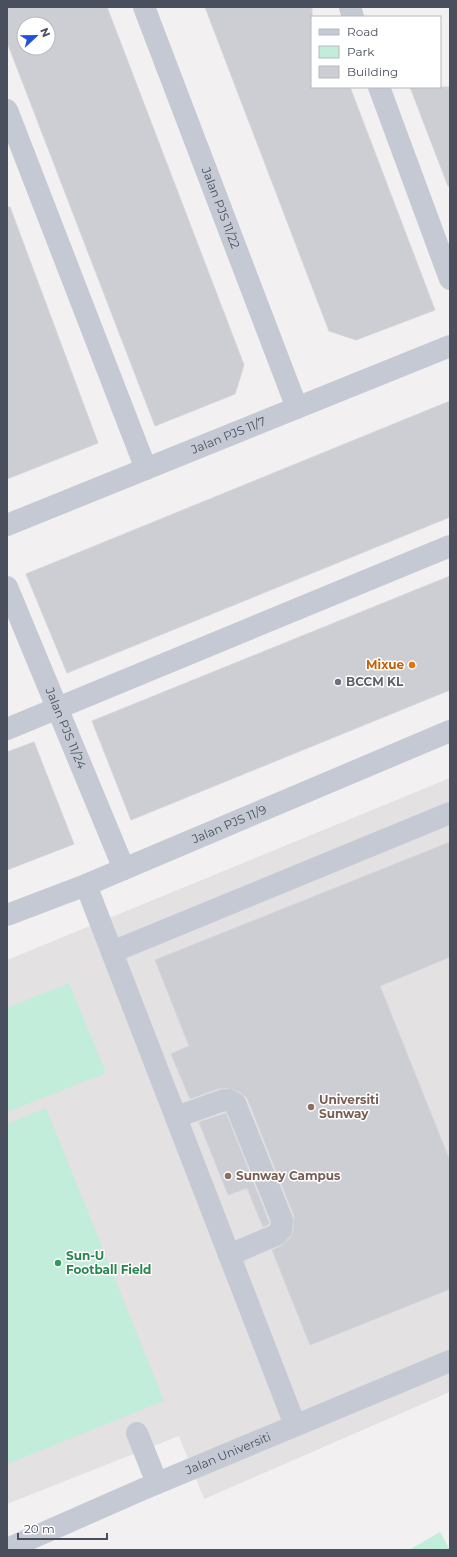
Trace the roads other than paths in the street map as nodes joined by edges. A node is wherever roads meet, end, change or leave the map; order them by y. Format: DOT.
graph roads {
  1 [pos="144,7"];
  2 [pos="379,88"];
  3 [pos="7,110"];
  4 [pos="450,279"];
  5 [pos="450,346"];
  6 [pos="297,408"];
  7 [pos="146,469"];
  8 [pos="7,525"];
  9 [pos="450,546"];
  10 [pos="7,587"];
  11 [pos="57,709"];
  12 [pos="7,729"];
  13 [pos="450,731"];
  14 [pos="450,813"];
  15 [pos="124,869"];
  16 [pos="86,885"];
  17 [pos="7,914"];
  18 [pos="112,952"];
  19 [pos="176,1117"];
  20 [pos="230,1255"];
  21 [pos="450,1361"];
  22 [pos="295,1425"];
  23 [pos="137,1433"];
  24 [pos="157,1483"];
  25 [pos="7,1549"];
  1 -- 6 [label="street, Jalan PJS 11/22"];
  2 -- 4 [label="street"];
  3 -- 7 [label="street"];
  5 -- 6 [label="street, Jalan PJS 11/7"];
  6 -- 7 [label="street, Jalan PJS 11/7"];
  7 -- 8 [label="street, Jalan PJS 11/7"];
  9 -- 11 [label="street"];
  10 -- 11 [label="street, Jalan PJS 11/24"];
  11 -- 12 [label="street"];
  11 -- 15 [label="street, Jalan PJS 11/24"];
  13 -- 15 [label="street, Jalan PJS 11/9"];
  14 -- 18 [label="street"];
  15 -- 16 [label="street, Jalan PJS 11/9"];
  16 -- 17 [label="street, Jalan PJS 11/9"];
  16 -- 18 [label="street"];
  18 -- 19 [label="street"];
  19 -- 20 [label="street"];
  19 -- 20 [label="street"];
  20 -- 22 [label="street"];
  21 -- 22 [label="street, Jalan Universiti"];
  22 -- 24 [label="street, Jalan Universiti"];
  23 -- 24 [label="street"];
  24 -- 25 [label="street, Jalan Universiti"];
}
